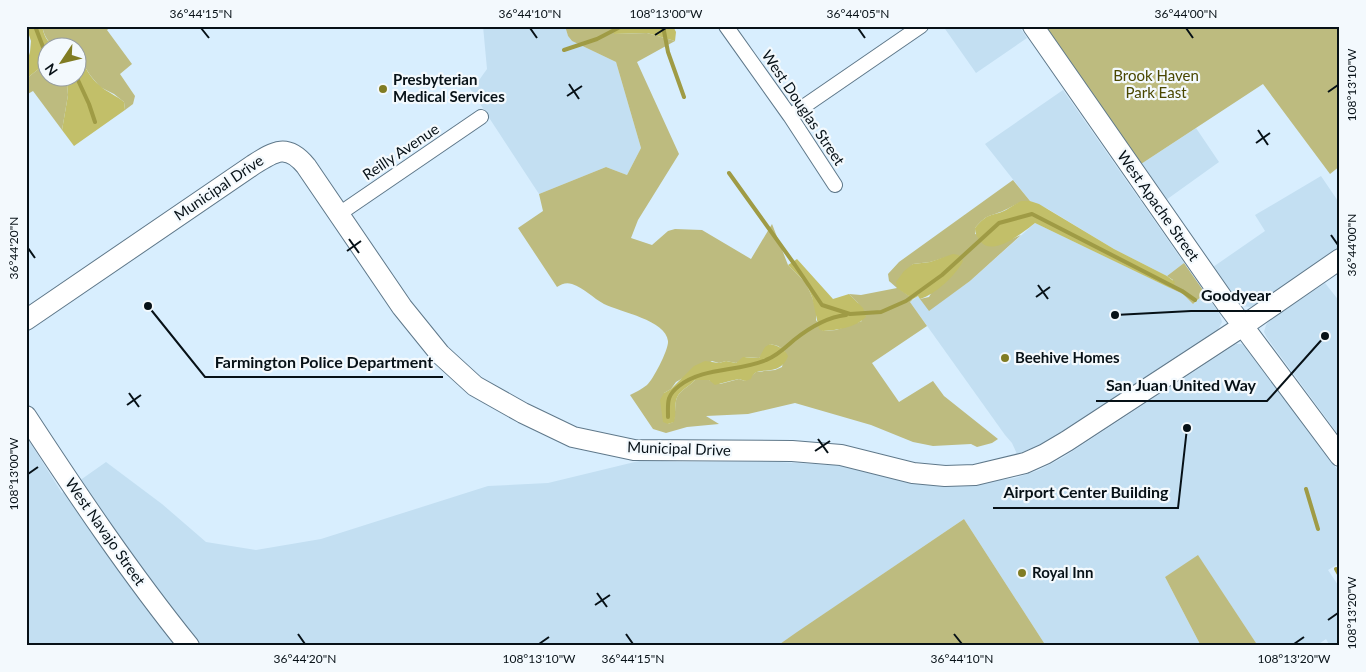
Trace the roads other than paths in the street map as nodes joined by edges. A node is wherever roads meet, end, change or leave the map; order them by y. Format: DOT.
graph roads {
  1 [pos="726,26"];
  2 [pos="921,26"];
  3 [pos="1033,26"];
  4 [pos="790,116"];
  5 [pos="481,117"];
  6 [pos="835,185"];
  7 [pos="339,214"];
  8 [pos="1340,259"];
  9 [pos="26,320"];
  10 [pos="1243,326"];
  11 [pos="26,416"];
  12 [pos="1340,456"];
  13 [pos="189,646"];
  1 -- 4 [label="street, West Douglas Street"];
  2 -- 4 [label="street"];
  3 -- 10 [label="main road, West Apache Street"];
  4 -- 6 [label="street, West Douglas Street"];
  5 -- 7 [label="street, Reilly Avenue"];
  7 -- 9 [label="main road, Municipal Drive"];
  7 -- 10 [label="main road, Municipal Drive"];
  8 -- 10 [label="main road, Municipal Drive"];
  10 -- 12 [label="main road, West Apache Street"];
  11 -- 13 [label="main road, West Navajo Street"];
}
